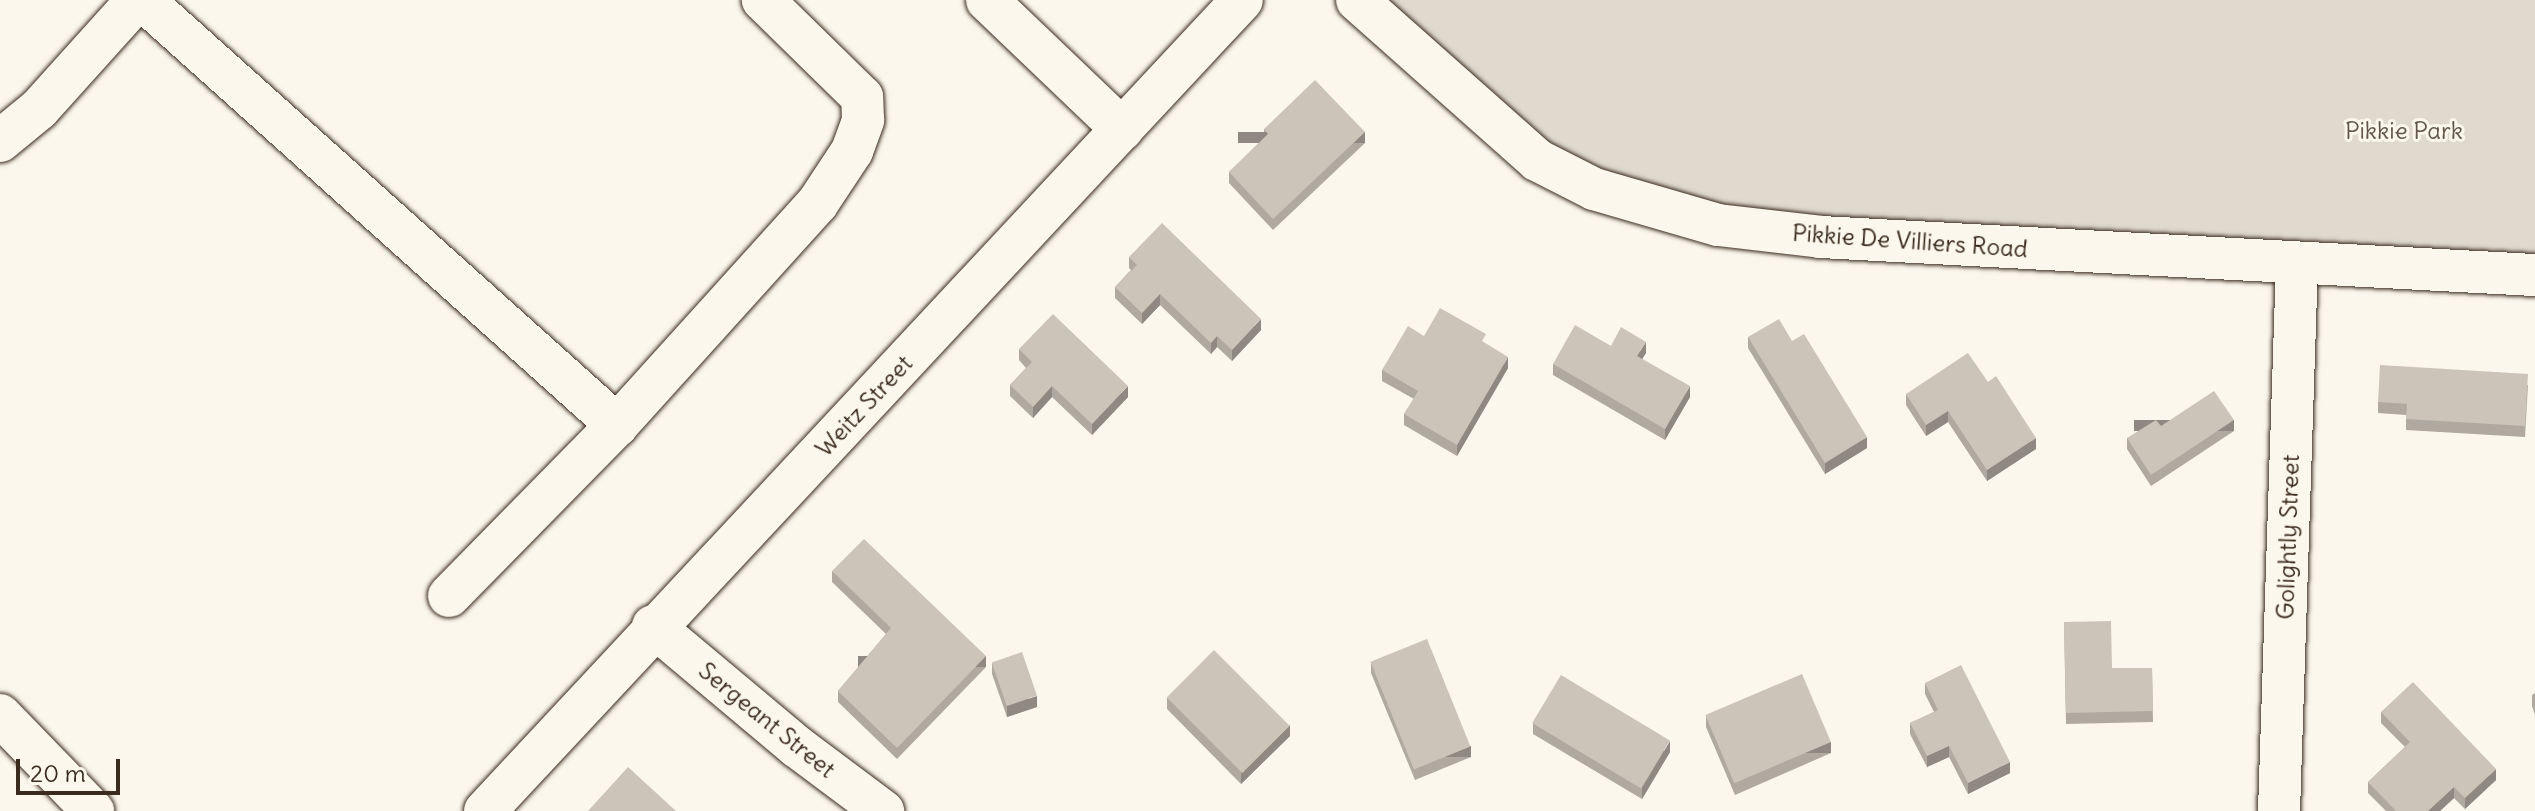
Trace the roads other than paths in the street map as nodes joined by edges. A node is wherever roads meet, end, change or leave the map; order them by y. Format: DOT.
graph roads {
  1 [pos="140,0"];
  2 [pos="763,0"];
  3 [pos="987,0"];
  4 [pos="1242,0"];
  5 [pos="1357,0"];
  6 [pos="1122,129"];
  7 [pos="0,141"];
  8 [pos="2297,263"];
  9 [pos="2535,275"];
  10 [pos="617,425"];
  11 [pos="449,596"];
  12 [pos="653,626"];
  13 [pos="0,715"];
  14 [pos="93,811"];
  15 [pos="485,811"];
  16 [pos="883,811"];
  17 [pos="2279,811"];
  1 -- 7 [label="street"];
  1 -- 10 [label="street"];
  2 -- 10 [label="street"];
  3 -- 6 [label="street"];
  4 -- 6 [label="street, Weitz Street"];
  5 -- 8 [label="street, Pikkie De Villiers Road"];
  6 -- 12 [label="street, Weitz Street"];
  8 -- 9 [label="street, Pikkie De Villiers Road"];
  8 -- 17 [label="street, Golightly Street"];
  10 -- 11 [label="street"];
  12 -- 15 [label="street, Weitz Street"];
  12 -- 16 [label="street, Sergeant Street"];
  13 -- 14 [label="street"];
}
